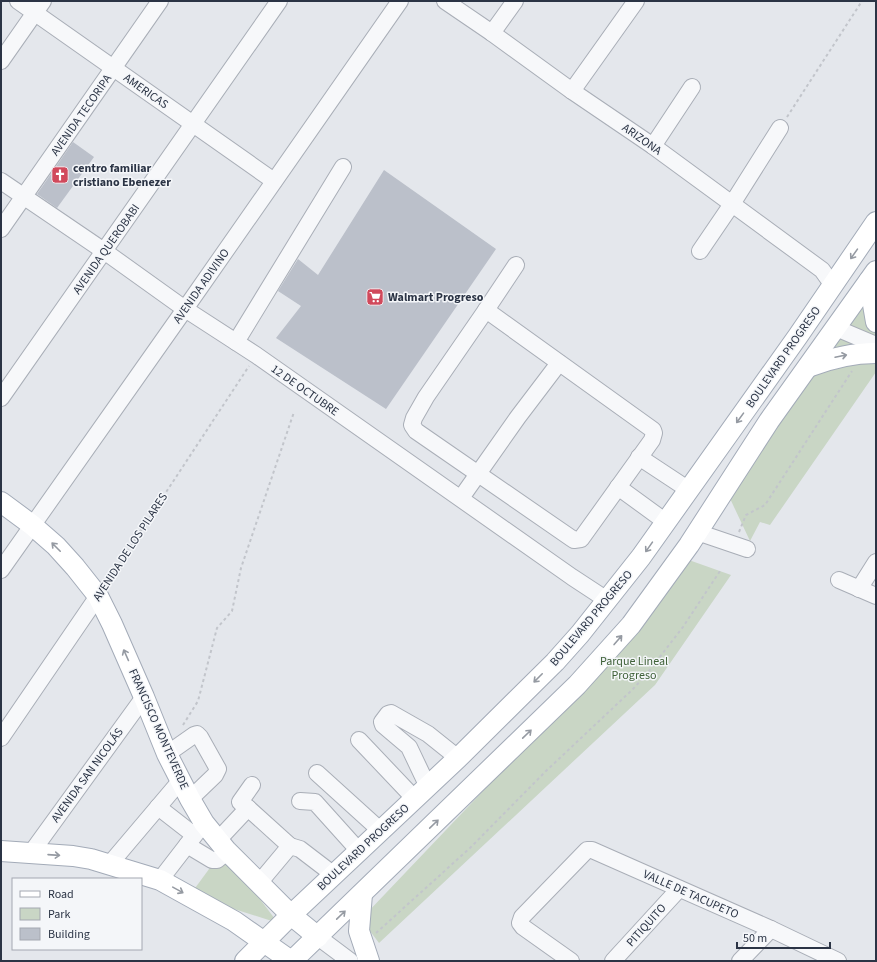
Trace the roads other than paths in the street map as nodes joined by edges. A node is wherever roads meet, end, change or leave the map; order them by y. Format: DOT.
graph roads {
  1 [pos="18,1"];
  2 [pos="160,1"];
  3 [pos="279,1"];
  4 [pos="400,1"];
  5 [pos="445,1"];
  6 [pos="515,1"];
  7 [pos="636,1"];
  8 [pos="39,7"];
  9 [pos="492,33"];
  10 [pos="1,61"];
  11 [pos="114,68"];
  12 [pos="692,87"];
  13 [pos="572,90"];
  14 [pos="193,124"];
  15 [pos="780,128"];
  16 [pos="652,146"];
  17 [pos="344,167"];
  18 [pos="1,181"];
  19 [pos="274,181"];
  20 [pos="24,197"];
  21 [pos="732,204"];
  22 [pos="876,222"];
  23 [pos="1,229"];
  24 [pos="104,251"];
  25 [pos="700,251"];
  26 [pos="516,265"];
  27 [pos="872,276"];
  28 [pos="832,284"];
  29 [pos="185,309"];
  30 [pos="486,310"];
  31 [pos="876,322"];
  32 [pos="836,328"];
  33 [pos="798,336"];
  34 [pos="236,342"];
  35 [pos="876,345"];
  36 [pos="876,353"];
  37 [pos="559,363"];
  38 [pos="808,367"];
  39 [pos="1,398"];
  40 [pos="639,457"];
  41 [pos="478,473"];
  42 [pos="618,488"];
  43 [pos="688,490"];
  44 [pos="461,498"];
  45 [pos="1,502"];
  46 [pos="666,522"];
  47 [pos="32,525"];
  48 [pos="697,532"];
  49 [pos="741,546"];
  50 [pos="876,562"];
  51 [pos="1,570"];
  52 [pos="839,580"];
  53 [pos="859,589"];
  54 [pos="98,596"];
  55 [pos="876,596"];
  56 [pos="607,600"];
  57 [pos="144,697"];
  58 [pos="428,734"];
  59 [pos="1,738"];
  60 [pos="360,740"];
  61 [pos="409,747"];
  62 [pos="167,754"];
  63 [pos="458,758"];
  64 [pos="317,773"];
  65 [pos="180,780"];
  66 [pos="252,785"];
  67 [pos="422,793"];
  68 [pos="190,799"];
  69 [pos="300,801"];
  70 [pos="158,807"];
  71 [pos="248,808"];
  72 [pos="381,831"];
  73 [pos="195,834"];
  74 [pos="223,846"];
  75 [pos="290,846"];
  76 [pos="1,851"];
  77 [pos="360,851"];
  78 [pos="30,853"];
  79 [pos="109,865"];
  80 [pos="334,874"];
  81 [pos="160,880"];
  82 [pos="259,883"];
  83 [pos="679,888"];
  84 [pos="362,894"];
  85 [pos="291,915"];
  86 [pos="771,929"];
  87 [pos="318,937"];
  88 [pos="264,942"];
  89 [pos="366,953"];
  90 [pos="244,961"];
  91 [pos="292,961"];
  92 [pos="350,961"];
  93 [pos="571,961"];
  94 [pos="613,961"];
  95 [pos="740,961"];
  96 [pos="838,961"];
  1 -- 8 [label="street, AMERICAS"];
  2 -- 11 [label="street, AVENIDA TECORIPA"];
  3 -- 14 [label="street, AVENIDA QUEROBABI"];
  4 -- 19 [label="street, AVENIDA ADIVINO"];
  5 -- 9 [label="street, ARIZONA"];
  6 -- 9 [label="street"];
  7 -- 13 [label="street"];
  8 -- 10 [label="street"];
  8 -- 11 [label="street, AMERICAS"];
  9 -- 13 [label="street, ARIZONA"];
  11 -- 14 [label="street, AMERICAS"];
  11 -- 20 [label="street, AVENIDA TECORIPA"];
  12 -- 16 [label="street"];
  13 -- 16 [label="street, ARIZONA"];
  14 -- 19 [label="street, AMERICAS"];
  14 -- 24 [label="street, AVENIDA QUEROBABI"];
  15 -- 21 [label="street"];
  16 -- 21 [label="street, ARIZONA"];
  17 -- 34 [label="street"];
  18 -- 20 [label="street, 12 DE OCTUBRE"];
  19 -- 29 [label="street, AVENIDA ADIVINO"];
  20 -- 23 [label="street, AVENIDA TECORIPA"];
  20 -- 24 [label="street, 12 DE OCTUBRE"];
  21 -- 25 [label="street"];
  21 -- 28 [label="street, ARIZONA"];
  22 -- 28 [label="main road, BOULEVARD PROGRESO, one-way"];
  24 -- 29 [label="street, 12 DE OCTUBRE"];
  24 -- 39 [label="street, AVENIDA QUEROBABI"];
  26 -- 30 [label="street"];
  27 -- 31 [label="main road"];
  27 -- 32 [label="main road, BOULEVARD PROGRESO"];
  28 -- 32 [label="main road"];
  28 -- 33 [label="main road, BOULEVARD PROGRESO"];
  29 -- 34 [label="street, 12 DE OCTUBRE"];
  29 -- 47 [label="street, AVENIDA ADIVINO"];
  30 -- 37 [label="street"];
  30 -- 41 [label="street"];
  32 -- 33 [label="main road"];
  32 -- 35 [label="street"];
  32 -- 38 [label="main road, BOULEVARD PROGRESO"];
  33 -- 43 [label="main road, BOULEVARD PROGRESO, one-way"];
  34 -- 44 [label="street, 12 DE OCTUBRE"];
  38 -- 36 [label="main road, one-way"];
  37 -- 40 [label="street"];
  37 -- 41 [label="street"];
  38 -- 48 [label="main road, BOULEVARD PROGRESO"];
  40 -- 42 [label="street"];
  40 -- 43 [label="street"];
  41 -- 42 [label="street"];
  41 -- 44 [label="street"];
  42 -- 46 [label="street"];
  43 -- 46 [label="main road, BOULEVARD PROGRESO"];
  44 -- 56 [label="street, 12 DE OCTUBRE"];
  45 -- 47 [label="main road, FRANCISCO MONTEVERDE"];
  46 -- 56 [label="main road, BOULEVARD PROGRESO, one-way"];
  47 -- 51 [label="street, AVENIDA ADIVINO"];
  54 -- 47 [label="main road, FRANCISCO MONTEVERDE, one-way"];
  48 -- 49 [label="street"];
  84 -- 48 [label="main road, BOULEVARD PROGRESO, one-way"];
  50 -- 53 [label="street"];
  52 -- 53 [label="street"];
  53 -- 55 [label="street"];
  57 -- 54 [label="main road, FRANCISCO MONTEVERDE, one-way"];
  54 -- 59 [label="street, AVENIDA DE LOS PILARES"];
  56 -- 63 [label="main road, BOULEVARD PROGRESO, one-way"];
  57 -- 62 [label="main road, FRANCISCO MONTEVERDE"];
  57 -- 78 [label="street, AVENIDA SAN NICOLÁS"];
  58 -- 61 [label="street"];
  58 -- 61 [label="street"];
  58 -- 63 [label="street"];
  60 -- 67 [label="street"];
  61 -- 67 [label="street"];
  62 -- 65 [label="main road, FRANCISCO MONTEVERDE"];
  62 -- 68 [label="street"];
  63 -- 67 [label="main road, BOULEVARD PROGRESO"];
  64 -- 72 [label="street"];
  65 -- 68 [label="main road, FRANCISCO MONTEVERDE"];
  65 -- 70 [label="street"];
  66 -- 71 [label="street"];
  67 -- 72 [label="main road, BOULEVARD PROGRESO"];
  68 -- 73 [label="main road, FRANCISCO MONTEVERDE"];
  69 -- 77 [label="street"];
  70 -- 73 [label="street"];
  70 -- 79 [label="street"];
  71 -- 74 [label="street"];
  71 -- 75 [label="street"];
  72 -- 77 [label="main road, BOULEVARD PROGRESO"];
  73 -- 74 [label="main road, FRANCISCO MONTEVERDE"];
  73 -- 74 [label="street"];
  73 -- 81 [label="street"];
  74 -- 82 [label="main road, FRANCISCO MONTEVERDE"];
  75 -- 80 [label="street"];
  75 -- 82 [label="street"];
  76 -- 78 [label="main road"];
  77 -- 80 [label="main road, BOULEVARD PROGRESO"];
  78 -- 79 [label="main road, one-way"];
  79 -- 81 [label="main road"];
  80 -- 85 [label="main road, BOULEVARD PROGRESO"];
  81 -- 88 [label="main road, one-way"];
  82 -- 85 [label="main road, FRANCISCO MONTEVERDE"];
  83 -- 86 [label="street, VALLE DE TACUPETO"];
  83 -- 93 [label="street, VALLE DE TACUPETO"];
  83 -- 94 [label="street, PITIQUITO"];
  87 -- 84 [label="main road, BOULEVARD PROGRESO, one-way"];
  84 -- 89 [label="main road"];
  85 -- 87 [label="main road, FRANCISCO MONTEVERDE"];
  85 -- 88 [label="main road, BOULEVARD PROGRESO"];
  86 -- 95 [label="street"];
  86 -- 96 [label="street, VALLE DE TACUPETO"];
  87 -- 91 [label="main road, BOULEVARD PROGRESO"];
  87 -- 92 [label="street, FRANCISCO MONTEVERDE"];
  88 -- 90 [label="main road, BOULEVARD PROGRESO"];
  88 -- 91 [label="main road"];
}
